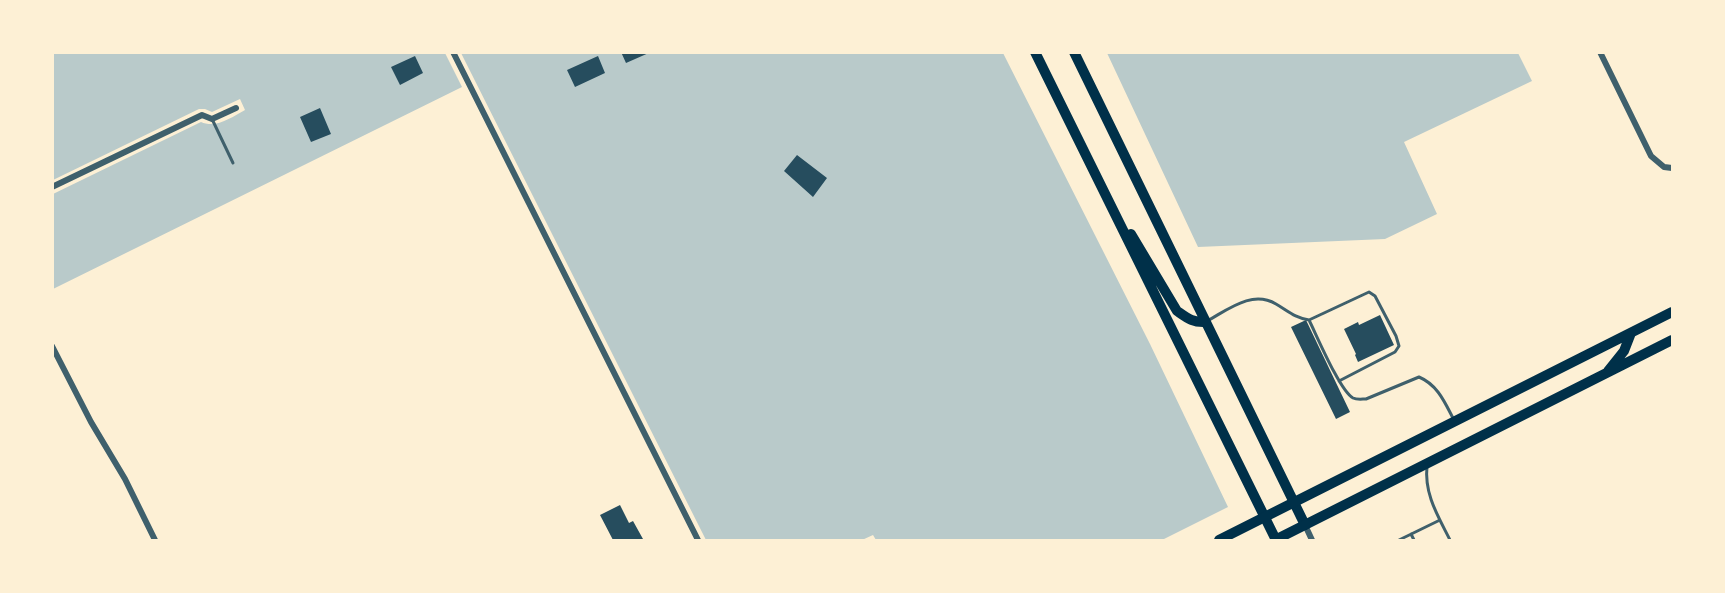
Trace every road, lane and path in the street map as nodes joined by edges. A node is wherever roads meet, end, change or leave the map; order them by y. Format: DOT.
graph roads {
  1 [pos="453,52"];
  2 [pos="1035,52"];
  3 [pos="1074,52"];
  4 [pos="1600,52"];
  5 [pos="236,108"];
  6 [pos="212,119"];
  7 [pos="233,163"];
  8 [pos="1672,168"];
  9 [pos="1092,169"];
  10 [pos="52,187"];
  11 [pos="1672,312"];
  12 [pos="1309,320"];
  13 [pos="1206,322"];
  14 [pos="1630,333"];
  15 [pos="1672,340"];
  16 [pos="52,346"];
  17 [pos="1606,374"];
  18 [pos="1339,381"];
  19 [pos="1455,422"];
  20 [pos="1427,464"];
  21 [pos="1294,503"];
  22 [pos="1264,518"];
  23 [pos="1440,520"];
  24 [pos="1305,525"];
  25 [pos="1411,534"];
  26 [pos="155,540"];
  27 [pos="698,540"];
  28 [pos="1219,540"];
  29 [pos="1276,540"];
  30 [pos="1312,540"];
  31 [pos="1400,540"];
  32 [pos="1414,540"];
  33 [pos="1450,540"];
  1 -- 27 [label="street"];
  2 -- 9 [label="main road"];
  3 -- 13 [label="main road"];
  4 -- 8 [label="street"];
  5 -- 6 [label="street"];
  6 -- 7 [label="lane"];
  6 -- 10 [label="street"];
  9 -- 13 [label="main road"];
  9 -- 22 [label="main road"];
  11 -- 14 [label="main road"];
  12 -- 13 [label="lane"];
  12 -- 18 [label="lane"];
  12 -- 18 [label="lane"];
  13 -- 21 [label="main road"];
  14 -- 17 [label="main road"];
  14 -- 19 [label="main road"];
  15 -- 17 [label="main road"];
  16 -- 26 [label="street"];
  17 -- 20 [label="main road"];
  18 -- 19 [label="lane"];
  19 -- 21 [label="main road"];
  20 -- 23 [label="lane"];
  20 -- 24 [label="main road"];
  21 -- 22 [label="main road"];
  21 -- 24 [label="main road"];
  22 -- 28 [label="main road"];
  22 -- 29 [label="main road"];
  23 -- 25 [label="lane"];
  23 -- 33 [label="lane"];
  24 -- 29 [label="main road"];
  24 -- 30 [label="street"];
  25 -- 31 [label="lane"];
  25 -- 32 [label="lane"];
}
